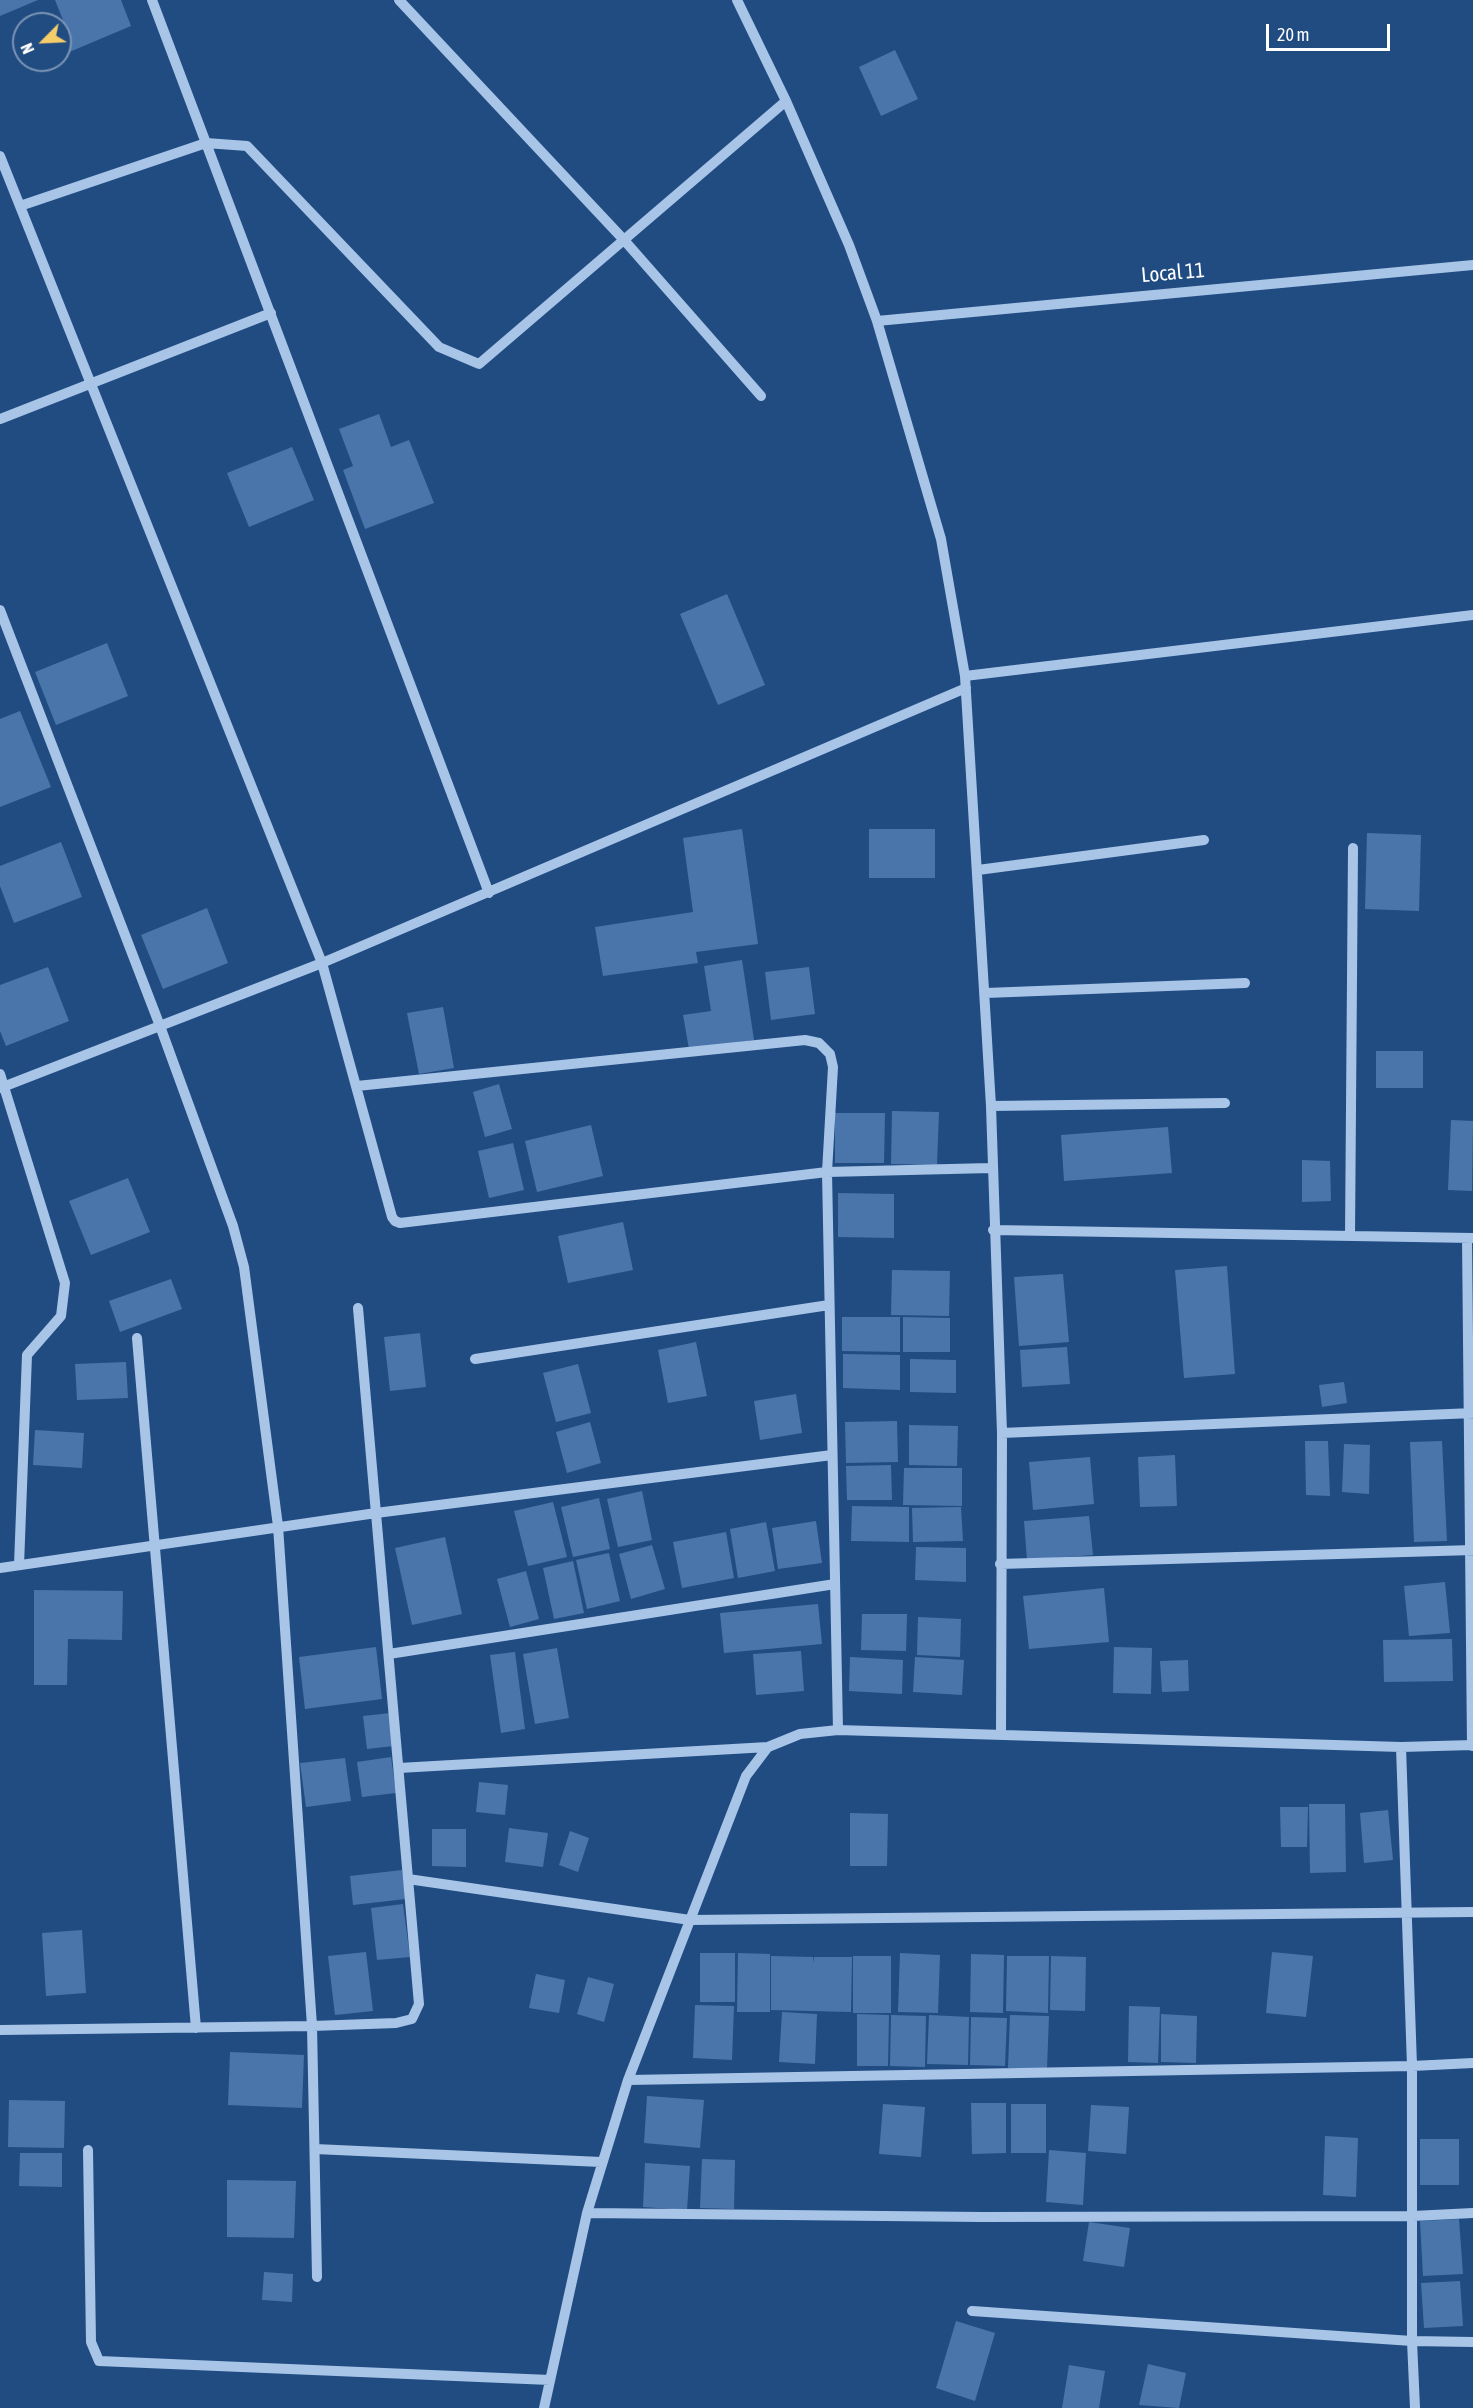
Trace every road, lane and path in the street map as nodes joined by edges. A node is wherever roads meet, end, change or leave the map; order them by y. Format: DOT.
graph roads {
  1 [pos="152,0"];
  2 [pos="399,0"];
  3 [pos="737,0"];
  4 [pos="786,101"];
  5 [pos="206,143"];
  6 [pos="0,156"];
  7 [pos="20,206"];
  8 [pos="624,240"];
  9 [pos="1473,265"];
  10 [pos="271,314"];
  11 [pos="877,321"];
  12 [pos="91,383"];
  13 [pos="760,396"];
  14 [pos="0,419"];
  15 [pos="0,610"];
  16 [pos="1473,615"];
  17 [pos="964,676"];
  18 [pos="966,688"];
  19 [pos="1204,840"];
  20 [pos="1353,848"];
  21 [pos="978,870"];
  22 [pos="489,893"];
  23 [pos="322,963"];
  24 [pos="1245,984"];
  25 [pos="986,993"];
  26 [pos="160,1026"];
  27 [pos="0,1074"];
  28 [pos="357,1086"];
  29 [pos="2,1087"];
  30 [pos="1225,1103"];
  31 [pos="991,1106"];
  32 [pos="991,1168"];
  33 [pos="827,1172"];
  34 [pos="993,1230"];
  35 [pos="1350,1236"];
  36 [pos="1470,1238"];
  37 [pos="829,1305"];
  38 [pos="358,1308"];
  39 [pos="137,1338"];
  40 [pos="475,1359"];
  41 [pos="1471,1414"];
  42 [pos="1002,1434"];
  43 [pos="832,1455"];
  44 [pos="376,1513"];
  45 [pos="278,1527"];
  46 [pos="155,1546"];
  47 [pos="1472,1550"];
  48 [pos="1000,1564"];
  49 [pos="19,1565"];
  50 [pos="0,1568"];
  51 [pos="835,1584"];
  52 [pos="389,1654"];
  53 [pos="838,1730"];
  54 [pos="1001,1734"];
  55 [pos="1473,1745"];
  56 [pos="768,1747"];
  57 [pos="1401,1747"];
  58 [pos="399,1768"];
  59 [pos="408,1879"];
  60 [pos="1473,1911"];
  61 [pos="1405,1912"];
  62 [pos="690,1920"];
  63 [pos="312,2026"];
  64 [pos="196,2028"];
  65 [pos="0,2030"];
  66 [pos="1473,2063"];
  67 [pos="1412,2066"];
  68 [pos="628,2080"];
  69 [pos="315,2149"];
  70 [pos="88,2150"];
  71 [pos="602,2162"];
  72 [pos="587,2213"];
  73 [pos="1473,2213"];
  74 [pos="1413,2216"];
  75 [pos="317,2277"];
  76 [pos="972,2311"];
  77 [pos="1412,2341"];
  78 [pos="1473,2342"];
  79 [pos="550,2380"];
  80 [pos="544,2408"];
  81 [pos="1415,2408"];
  1 -- 5 [label="street"];
  2 -- 8 [label="street"];
  3 -- 4 [label="street"];
  4 -- 8 [label="street"];
  4 -- 11 [label="street"];
  5 -- 7 [label="street"];
  5 -- 8 [label="street"];
  5 -- 10 [label="street"];
  6 -- 7 [label="street"];
  7 -- 12 [label="street"];
  8 -- 13 [label="street"];
  9 -- 11 [label="street, Local 11"];
  10 -- 12 [label="street"];
  10 -- 22 [label="street"];
  11 -- 17 [label="street"];
  12 -- 14 [label="street"];
  12 -- 23 [label="street"];
  15 -- 26 [label="street"];
  16 -- 17 [label="street"];
  17 -- 18 [label="street"];
  18 -- 21 [label="street"];
  18 -- 22 [label="street"];
  19 -- 21 [label="street"];
  20 -- 35 [label="street"];
  21 -- 25 [label="street"];
  22 -- 23 [label="street"];
  23 -- 26 [label="street"];
  23 -- 28 [label="street"];
  24 -- 25 [label="street"];
  25 -- 31 [label="street"];
  26 -- 29 [label="street"];
  26 -- 45 [label="street"];
  27 -- 29 [label="street"];
  28 -- 33 [label="street"];
  28 -- 33 [label="street"];
  29 -- 49 [label="street"];
  30 -- 31 [label="street"];
  31 -- 32 [label="street"];
  32 -- 33 [label="street"];
  32 -- 34 [label="street"];
  33 -- 37 [label="street"];
  34 -- 35 [label="street"];
  34 -- 42 [label="street"];
  35 -- 36 [label="street"];
  36 -- 41 [label="street"];
  37 -- 40 [label="street"];
  37 -- 43 [label="street"];
  38 -- 44 [label="street"];
  39 -- 46 [label="street"];
  41 -- 42 [label="street"];
  41 -- 47 [label="street"];
  42 -- 48 [label="street"];
  43 -- 44 [label="street"];
  43 -- 51 [label="street"];
  44 -- 45 [label="street"];
  44 -- 52 [label="street"];
  45 -- 46 [label="street"];
  45 -- 63 [label="street"];
  46 -- 49 [label="street"];
  46 -- 64 [label="street"];
  47 -- 48 [label="street"];
  47 -- 55 [label="street"];
  48 -- 54 [label="street"];
  49 -- 50 [label="street"];
  51 -- 52 [label="street"];
  51 -- 53 [label="street"];
  52 -- 58 [label="street"];
  53 -- 54 [label="street"];
  53 -- 56 [label="street"];
  54 -- 57 [label="street"];
  55 -- 57 [label="street"];
  56 -- 58 [label="street"];
  56 -- 62 [label="street"];
  57 -- 61 [label="street"];
  58 -- 59 [label="street"];
  59 -- 62 [label="street"];
  59 -- 63 [label="street"];
  60 -- 61 [label="street"];
  61 -- 62 [label="street"];
  61 -- 67 [label="street"];
  62 -- 68 [label="street"];
  63 -- 64 [label="street"];
  63 -- 69 [label="street"];
  64 -- 65 [label="street"];
  66 -- 67 [label="street"];
  67 -- 68 [label="street"];
  67 -- 74 [label="street"];
  68 -- 71 [label="street"];
  69 -- 71 [label="street"];
  69 -- 75 [label="street"];
  70 -- 79 [label="street"];
  71 -- 72 [label="street"];
  72 -- 74 [label="street"];
  72 -- 79 [label="street"];
  73 -- 74 [label="street"];
  74 -- 77 [label="street"];
  76 -- 77 [label="street"];
  77 -- 78 [label="street"];
  77 -- 81 [label="street"];
  79 -- 80 [label="street"];
}
